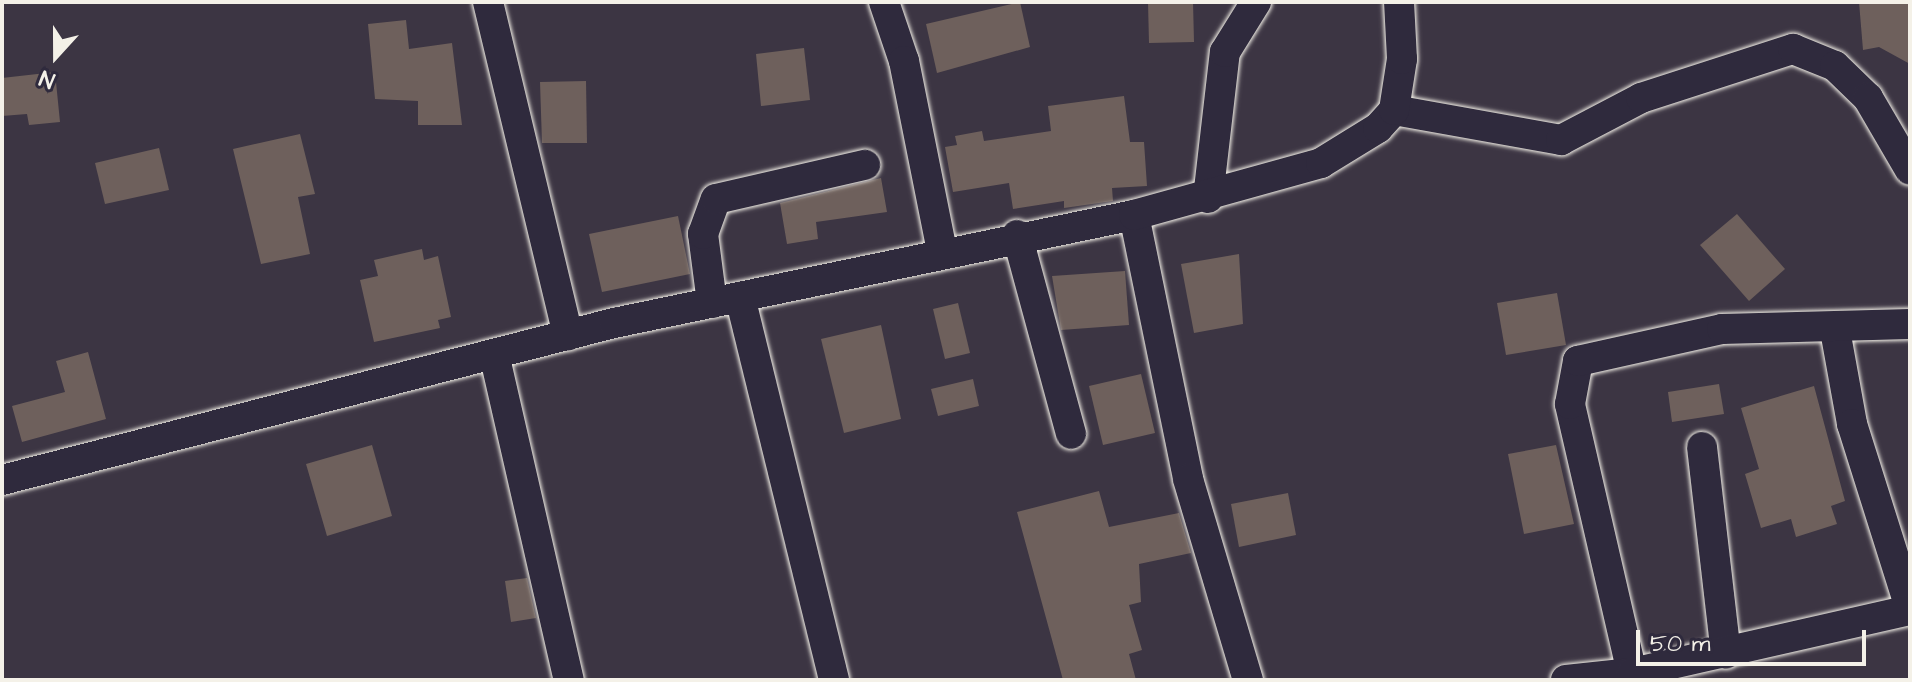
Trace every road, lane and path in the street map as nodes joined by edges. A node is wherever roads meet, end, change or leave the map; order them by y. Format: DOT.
graph roads {
  1 [pos="488,2"];
  2 [pos="884,2"];
  3 [pos="1256,2"];
  4 [pos="1399,2"];
  5 [pos="1394,110"];
  6 [pos="865,165"];
  7 [pos="1910,170"];
  8 [pos="1208,198"];
  9 [pos="1134,215"];
  10 [pos="1017,235"];
  11 [pos="942,252"];
  12 [pos="726,300"];
  13 [pos="1910,324"];
  14 [pos="1835,330"];
  15 [pos="568,336"];
  16 [pos="495,358"];
  17 [pos="1071,434"];
  18 [pos="1702,447"];
  19 [pos="2,480"];
  20 [pos="1910,609"];
  21 [pos="1726,654"];
  22 [pos="1632,673"];
  23 [pos="1569,679"];
  24 [pos="569,680"];
  25 [pos="834,680"];
  26 [pos="1248,680"];
  1 -- 15 [label="street"];
  2 -- 11 [label="street"];
  3 -- 8 [label="street"];
  4 -- 5 [label="street"];
  5 -- 7 [label="street"];
  5 -- 8 [label="street"];
  6 -- 12 [label="street"];
  8 -- 9 [label="street"];
  9 -- 10 [label="street"];
  9 -- 26 [label="street"];
  10 -- 11 [label="street"];
  10 -- 17 [label="street"];
  11 -- 12 [label="street"];
  12 -- 15 [label="street"];
  12 -- 25 [label="street"];
  13 -- 14 [label="street"];
  14 -- 20 [label="street"];
  14 -- 22 [label="street"];
  15 -- 16 [label="street"];
  16 -- 19 [label="street"];
  16 -- 24 [label="street"];
  18 -- 21 [label="street"];
  20 -- 21 [label="street"];
  21 -- 22 [label="street"];
  22 -- 23 [label="street"];
}
